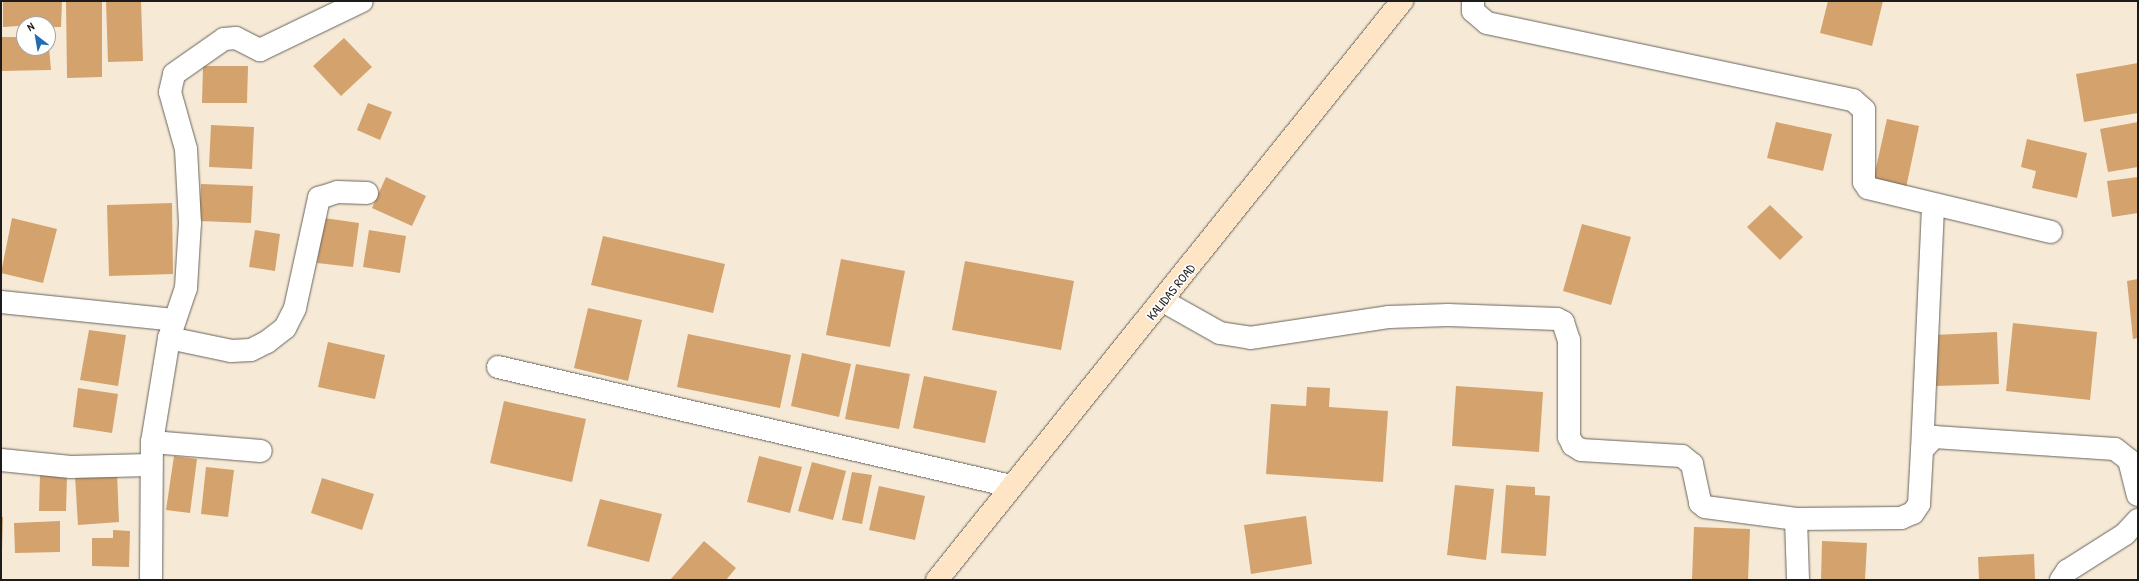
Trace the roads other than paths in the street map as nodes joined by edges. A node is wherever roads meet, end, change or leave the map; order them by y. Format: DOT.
graph roads {
  1 [pos="362,1"];
  2 [pos="1402,1"];
  3 [pos="1473,1"];
  4 [pos="367,193"];
  5 [pos="1933,205"];
  6 [pos="2051,232"];
  7 [pos="1164,301"];
  8 [pos="1,302"];
  9 [pos="172,329"];
  10 [pos="498,367"];
  11 [pos="152,442"];
  12 [pos="1922,450"];
  13 [pos="261,451"];
  14 [pos="1,460"];
  15 [pos="150,465"];
  16 [pos="1011,486"];
  17 [pos="2138,495"];
  18 [pos="1796,519"];
  19 [pos="2138,520"];
  20 [pos="151,580"];
  21 [pos="938,580"];
  22 [pos="1798,580"];
  23 [pos="2061,580"];
  1 -- 9 [label="street"];
  2 -- 7 [label="street, KALIDAS ROAD"];
  3 -- 5 [label="street"];
  4 -- 9 [label="street"];
  5 -- 6 [label="street"];
  5 -- 12 [label="street"];
  7 -- 16 [label="street, KALIDAS ROAD"];
  7 -- 18 [label="street"];
  8 -- 9 [label="street"];
  9 -- 11 [label="street"];
  10 -- 16 [label="street"];
  11 -- 13 [label="street"];
  11 -- 15 [label="street"];
  12 -- 17 [label="street"];
  12 -- 18 [label="street"];
  14 -- 15 [label="street"];
  15 -- 20 [label="street"];
  16 -- 21 [label="street, KALIDAS ROAD"];
  18 -- 22 [label="street"];
  19 -- 23 [label="street"];
}
